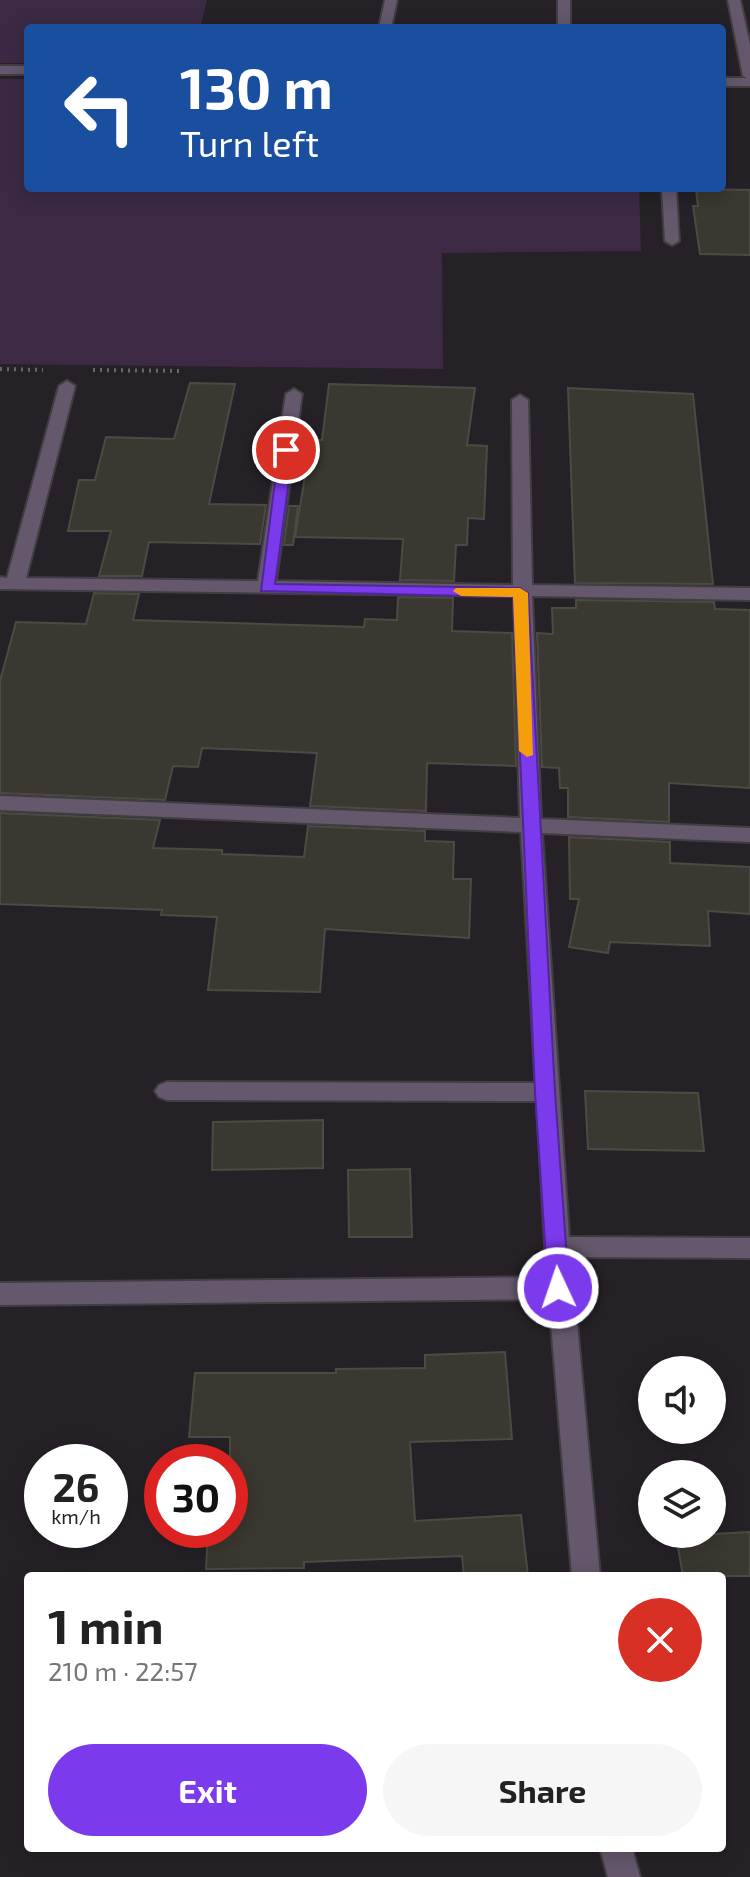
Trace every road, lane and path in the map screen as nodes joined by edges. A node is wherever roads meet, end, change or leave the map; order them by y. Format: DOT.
graph roads {
  1 [pos="391,0"];
  2 [pos="564,0"];
  3 [pos="734,0"];
  4 [pos="386,24"];
  5 [pos="564,24"];
  6 [pos="0,70"];
  7 [pos="24,70"];
  8 [pos="750,76"];
  9 [pos="726,82"];
  10 [pos="750,82"];
  11 [pos="669,192"];
  12 [pos="672,241"];
  13 [pos="67,386"];
  14 [pos="294,394"];
  15 [pos="520,400"];
  16 [pos="7,583"];
  17 [pos="266,588"];
  18 [pos="520,593"];
  19 [pos="750,594"];
  20 [pos="0,803"];
  21 [pos="531,825"];
  22 [pos="750,835"];
  23 [pos="167,1091"];
  24 [pos="545,1092"];
  25 [pos="556,1247"];
  26 [pos="750,1248"];
  27 [pos="558,1288"];
  28 [pos="0,1294"];
  29 [pos="586,1572"];
  30 [pos="617,1852"];
  31 [pos="624,1877"];
  1 -- 4 [label="street"];
  2 -- 5 [label="street"];
  3 -- 8 [label="street"];
  6 -- 7 [label="street"];
  9 -- 10 [label="street"];
  11 -- 12 [label="street"];
  13 -- 16 [label="street"];
  14 -- 17 [label="street"];
  15 -- 18 [label="street"];
  16 -- 17 [label="street"];
  17 -- 18 [label="street"];
  18 -- 19 [label="street"];
  18 -- 21 [label="street"];
  20 -- 21 [label="street"];
  21 -- 22 [label="street"];
  21 -- 24 [label="street"];
  23 -- 24 [label="street"];
  24 -- 25 [label="street"];
  25 -- 26 [label="street"];
  25 -- 27 [label="street"];
  27 -- 28 [label="street"];
  27 -- 29 [label="street"];
  30 -- 31 [label="street"];
}
